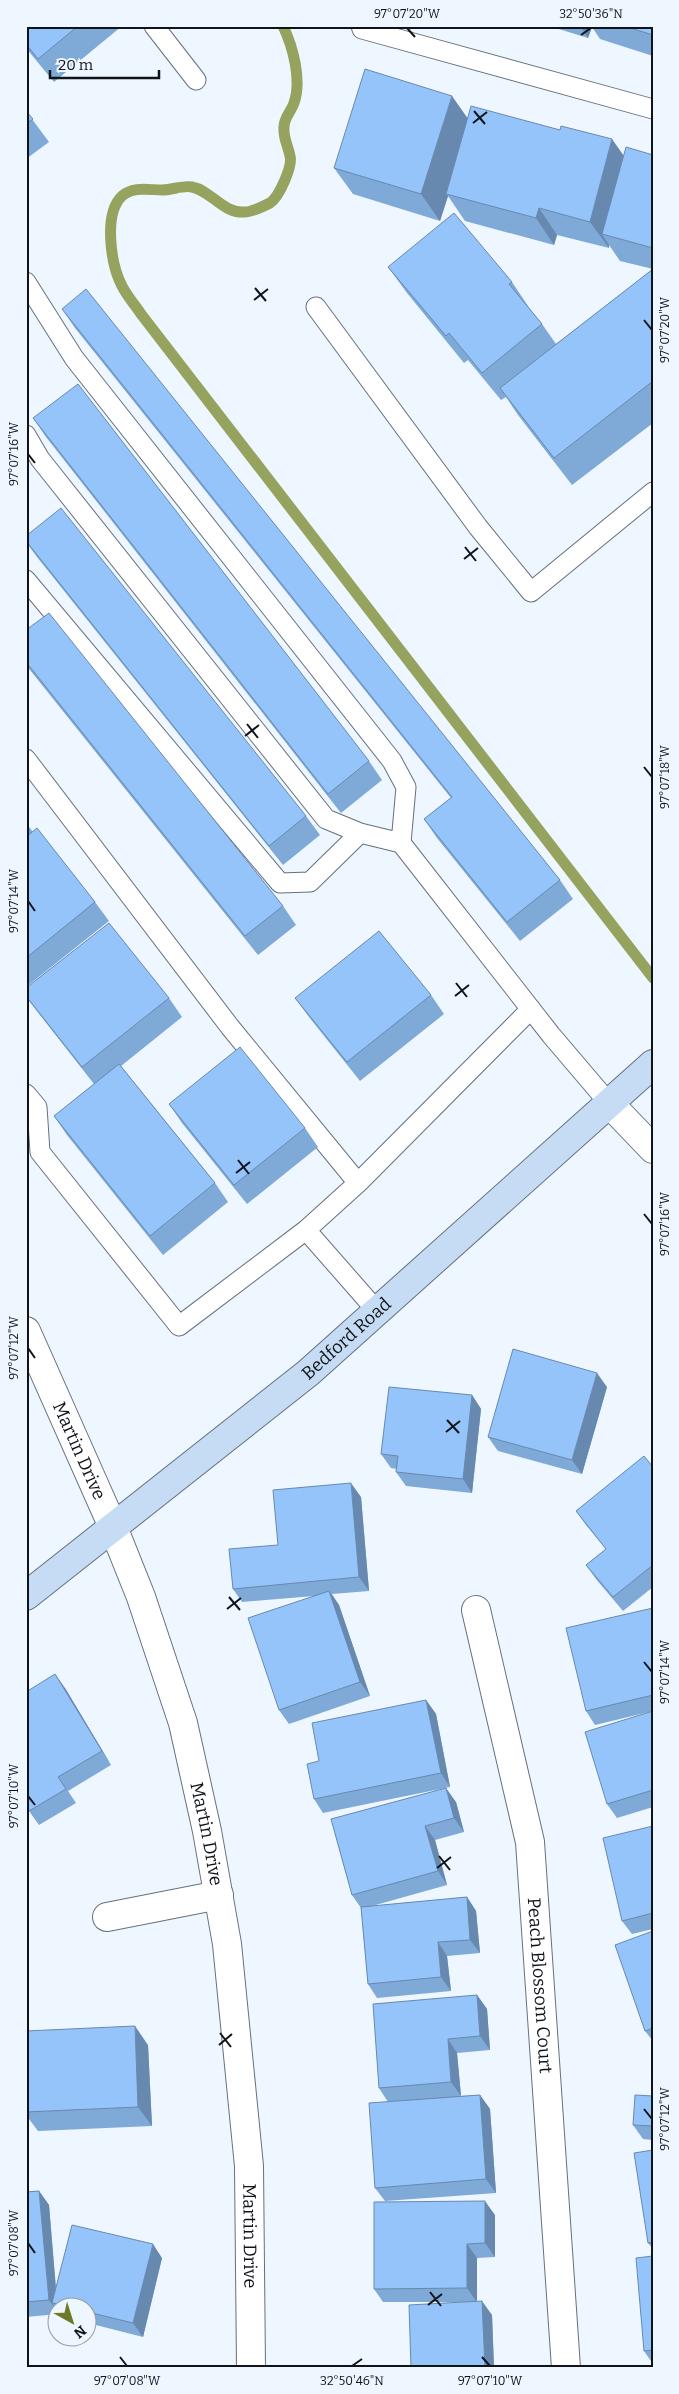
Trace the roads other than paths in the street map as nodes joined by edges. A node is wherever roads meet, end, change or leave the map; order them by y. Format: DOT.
graph roads {
  1 [pos="154,26"];
  2 [pos="361,26"];
  3 [pos="196,80"];
  4 [pos="653,109"];
  5 [pos="26,282"];
  6 [pos="316,307"];
  7 [pos="26,435"];
  8 [pos="653,492"];
  9 [pos="26,580"];
  10 [pos="26,760"];
  11 [pos="360,833"];
  12 [pos="401,843"];
  13 [pos="531,1009"];
  14 [pos="653,1064"];
  15 [pos="26,1094"];
  16 [pos="608,1102"];
  17 [pos="653,1149"];
  18 [pos="33,1156"];
  19 [pos="358,1183"];
  20 [pos="306,1230"];
  21 [pos="377,1311"];
  22 [pos="26,1331"];
  23 [pos="113,1527"];
  24 [pos="26,1596"];
  25 [pos="476,1610"];
  26 [pos="219,1895"];
  27 [pos="107,1917"];
  28 [pos="251,2368"];
  29 [pos="566,2368"];
  1 -- 3 [label="lane"];
  2 -- 4 [label="lane"];
  5 -- 12 [label="lane"];
  6 -- 8 [label="lane"];
  7 -- 11 [label="lane"];
  9 -- 11 [label="lane"];
  10 -- 19 [label="lane"];
  11 -- 12 [label="lane"];
  12 -- 13 [label="lane"];
  13 -- 16 [label="lane"];
  13 -- 19 [label="lane"];
  14 -- 16 [label="main road, Bedford Road"];
  15 -- 18 [label="lane"];
  16 -- 17 [label="street"];
  16 -- 21 [label="main road, Bedford Road"];
  18 -- 20 [label="lane"];
  19 -- 20 [label="lane"];
  20 -- 21 [label="lane"];
  21 -- 23 [label="main road, Bedford Road"];
  22 -- 23 [label="street, Martin Drive"];
  23 -- 24 [label="main road, Bedford Road"];
  23 -- 26 [label="street, Martin Drive"];
  25 -- 29 [label="street, Peach Blossom Court"];
  26 -- 27 [label="street"];
  26 -- 28 [label="street, Martin Drive"];
}
